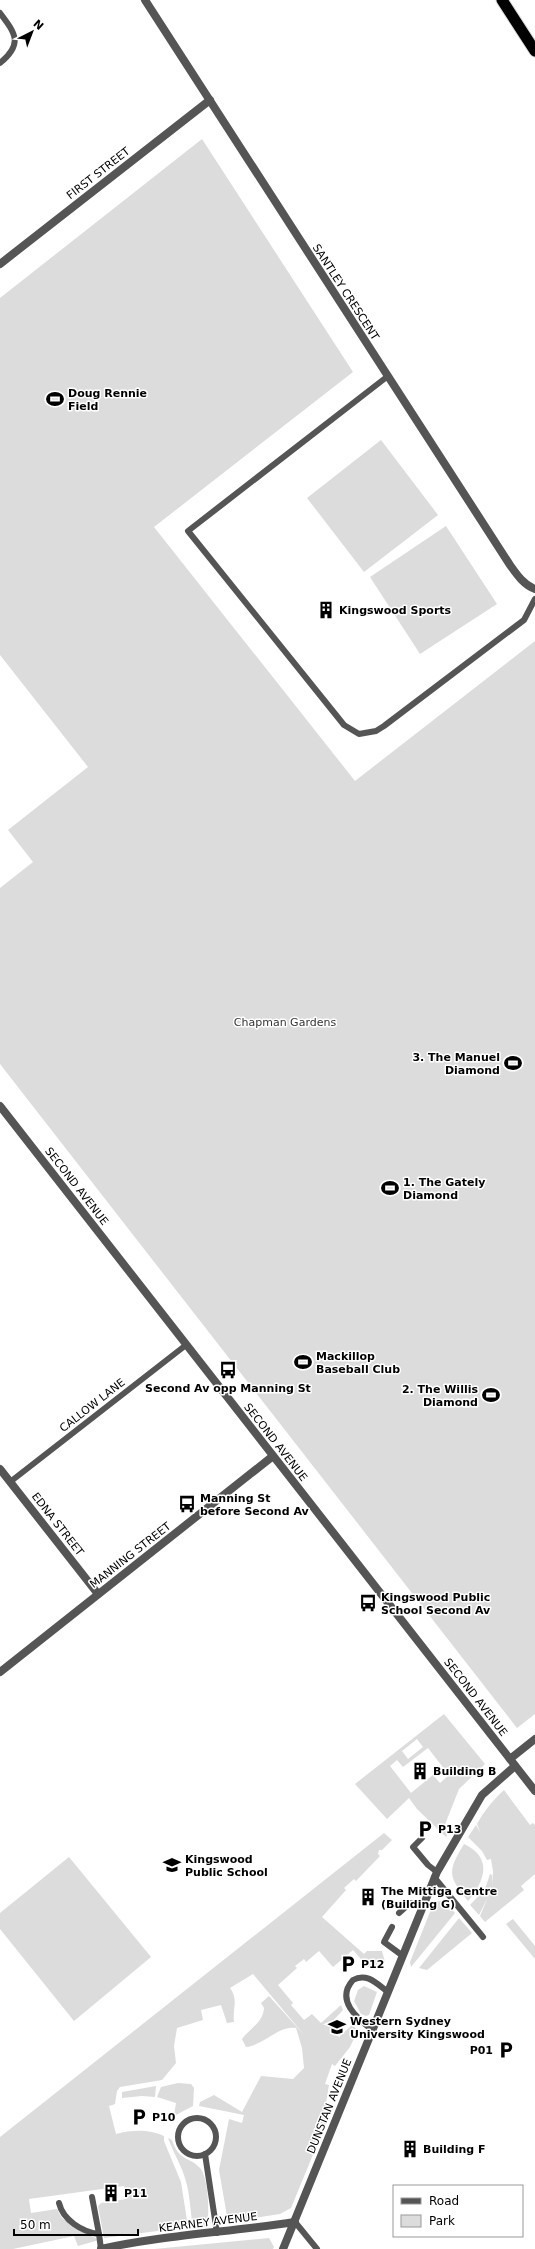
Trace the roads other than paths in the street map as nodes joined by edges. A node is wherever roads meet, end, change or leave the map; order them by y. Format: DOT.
graph roads {
  1 [pos="146,0"];
  2 [pos="502,0"];
  3 [pos="0,13"];
  4 [pos="535,52"];
  5 [pos="0,63"];
  6 [pos="210,100"];
  7 [pos="0,264"];
  8 [pos="388,376"];
  9 [pos="535,589"];
  10 [pos="535,599"];
  11 [pos="0,1106"];
  12 [pos="186,1345"];
  13 [pos="273,1456"];
  14 [pos="0,1468"];
  15 [pos="10,1482"];
  16 [pos="98,1594"];
  17 [pos="0,1672"];
  18 [pos="535,1739"];
  19 [pos="510,1759"];
  20 [pos="515,1766"];
  21 [pos="535,1791"];
  22 [pos="422,1838"];
  23 [pos="435,1874"];
  24 [pos="422,1906"];
  25 [pos="399,1913"];
  26 [pos="392,1927"];
  27 [pos="483,1936"];
  28 [pos="403,1956"];
  29 [pos="388,1992"];
  30 [pos="372,2030"];
  31 [pos="205,2154"];
  32 [pos="93,2197"];
  33 [pos="66,2201"];
  34 [pos="295,2222"];
  35 [pos="217,2233"];
  36 [pos="99,2234"];
  37 [pos="101,2249"];
  38 [pos="283,2249"];
  39 [pos="317,2249"];
  1 -- 6 [label="street, SANTLEY CRESCENT"];
  2 -- 4 [label="highway"];
  3 -- 5 [label="lane"];
  6 -- 7 [label="street, FIRST STREET"];
  6 -- 8 [label="street, SANTLEY CRESCENT"];
  8 -- 9 [label="street, SANTLEY CRESCENT"];
  8 -- 10 [label="lane"];
  11 -- 12 [label="street, SECOND AVENUE"];
  12 -- 13 [label="street, SECOND AVENUE"];
  12 -- 15 [label="lane, CALLOW LANE"];
  13 -- 16 [label="street, MANNING STREET"];
  13 -- 19 [label="street, SECOND AVENUE"];
  14 -- 15 [label="street, EDNA STREET"];
  15 -- 16 [label="street, EDNA STREET"];
  16 -- 17 [label="street, MANNING STREET"];
  18 -- 19 [label="street"];
  19 -- 20 [label="street, SECOND AVENUE"];
  20 -- 21 [label="street, SECOND AVENUE"];
  20 -- 23 [label="street, DUNSTAN AVENUE"];
  22 -- 23 [label="lane"];
  23 -- 24 [label="street, DUNSTAN AVENUE"];
  23 -- 27 [label="lane"];
  24 -- 25 [label="lane"];
  24 -- 28 [label="street, DUNSTAN AVENUE"];
  26 -- 28 [label="lane"];
  28 -- 29 [label="street, DUNSTAN AVENUE"];
  29 -- 30 [label="street, DUNSTAN AVENUE"];
  29 -- 30 [label="lane"];
  30 -- 34 [label="street, DUNSTAN AVENUE"];
  31 -- 31 [label="lane"];
  31 -- 35 [label="lane"];
  32 -- 36 [label="lane"];
  33 -- 36 [label="lane"];
  34 -- 35 [label="street, KEARNEY AVENUE"];
  34 -- 38 [label="street, DUNSTAN AVENUE"];
  34 -- 39 [label="lane"];
  35 -- 37 [label="street, KEARNEY AVENUE"];
  36 -- 37 [label="lane"];
}
